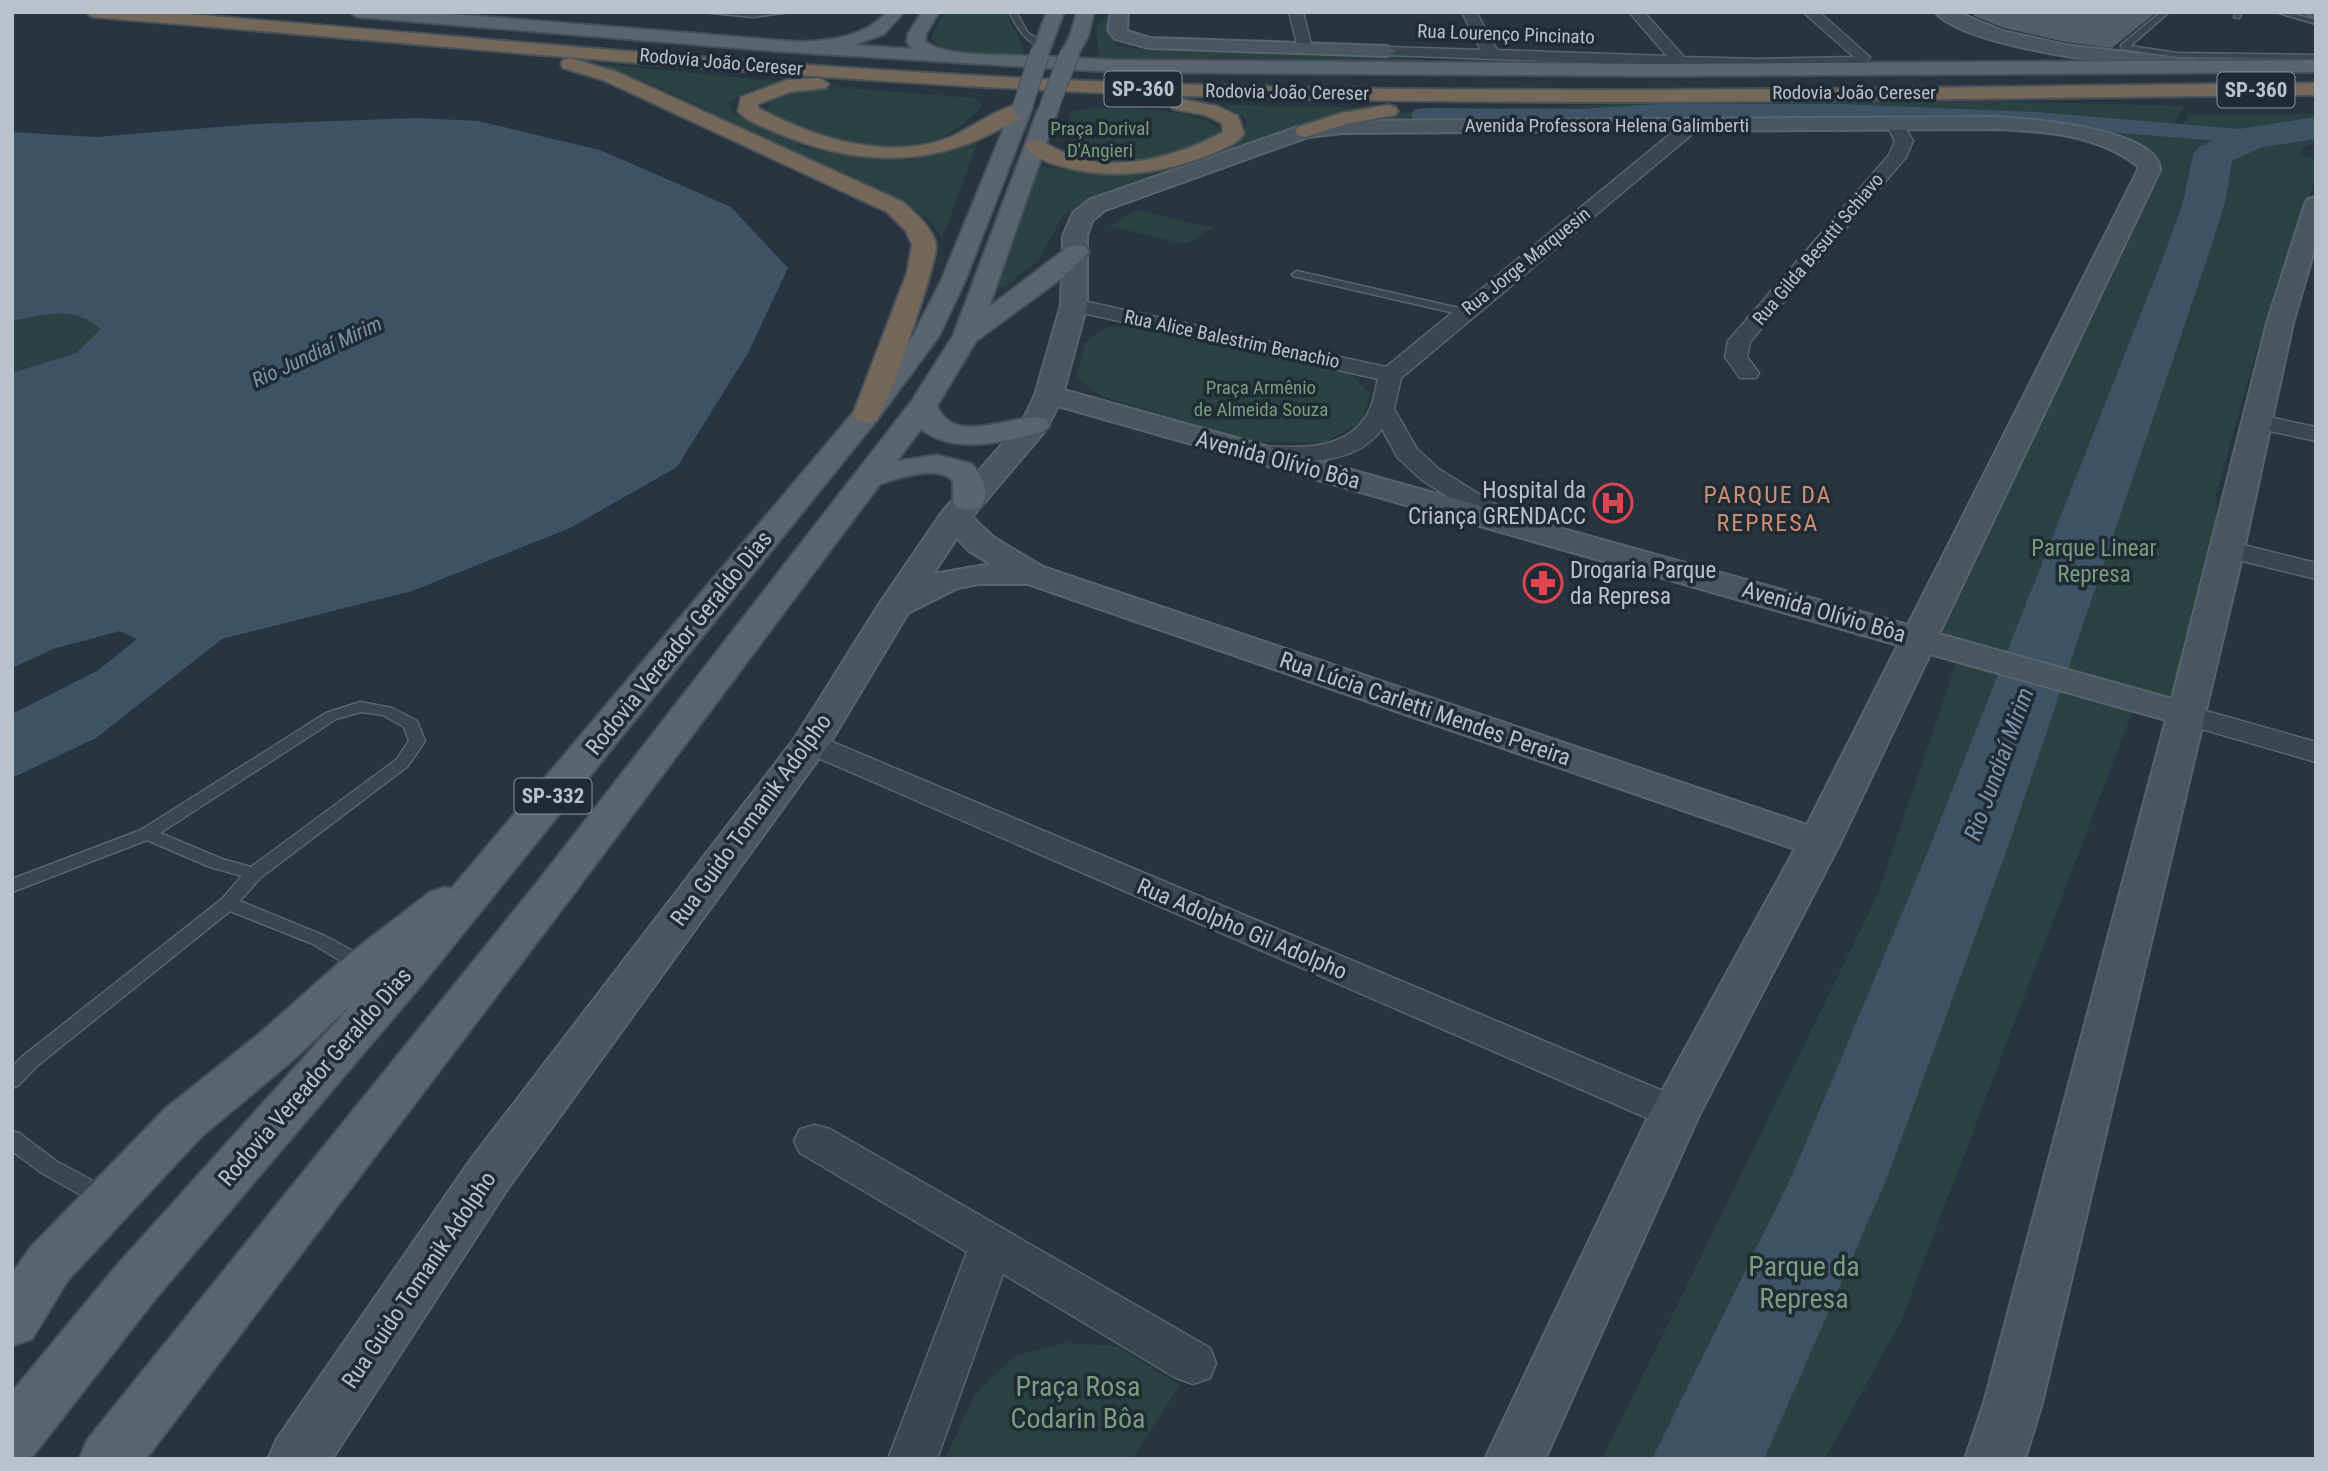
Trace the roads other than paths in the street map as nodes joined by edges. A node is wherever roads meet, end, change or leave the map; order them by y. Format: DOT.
graph roads {
  1 [pos="93,12"];
  2 [pos="245,12"];
  3 [pos="357,12"];
  4 [pos="428,12"];
  5 [pos="705,12"];
  6 [pos="788,12"];
  7 [pos="896,12"];
  8 [pos="930,12"];
  9 [pos="1012,12"];
  10 [pos="1056,12"];
  11 [pos="1086,12"];
  12 [pos="1101,12"];
  13 [pos="1120,12"];
  14 [pos="1296,12"];
  15 [pos="1469,12"];
  16 [pos="1636,12"];
  17 [pos="1810,12"];
  18 [pos="1943,12"];
  19 [pos="2165,12"];
  20 [pos="2278,12"];
  21 [pos="200,21"];
  22 [pos="2316,22"];
  23 [pos="569,30"];
  24 [pos="1079,36"];
  25 [pos="774,46"];
  26 [pos="1305,48"];
  27 [pos="482,50"];
  28 [pos="1041,50"];
  29 [pos="1387,51"];
  30 [pos="1492,54"];
  31 [pos="2316,57"];
  32 [pos="983,60"];
  33 [pos="1680,62"];
  34 [pos="2316,66"];
  35 [pos="2206,67"];
  36 [pos="1562,69"];
  37 [pos="2316,78"];
  38 [pos="909,87"];
  39 [pos="2316,90"];
  40 [pos="1688,94"];
  41 [pos="1119,98"];
  42 [pos="1520,103"];
  43 [pos="1036,108"];
  44 [pos="1894,123"];
  45 [pos="1691,126"];
  46 [pos="1305,131"];
  47 [pos="1035,146"];
  48 [pos="1153,184"];
  49 [pos="2316,204"];
  50 [pos="1077,252"];
  51 [pos="1297,274"];
  52 [pos="1074,305"];
  53 [pos="1463,312"];
  54 [pos="966,336"];
  55 [pos="1748,373"];
  56 [pos="1390,374"];
  57 [pos="1049,395"];
  58 [pos="923,406"];
  59 [pos="1382,410"];
  60 [pos="867,414"];
  61 [pos="2259,422"];
  62 [pos="1035,425"];
  63 [pos="2316,434"];
  64 [pos="1251,453"];
  65 [pos="870,477"];
  66 [pos="962,510"];
  67 [pos="1509,524"];
  68 [pos="2228,549"];
  69 [pos="2316,571"];
  70 [pos="1031,574"];
  71 [pos="895,606"];
  72 [pos="1921,640"];
  73 [pos="2185,715"];
  74 [pos="811,743"];
  75 [pos="2316,752"];
  76 [pos="147,834"];
  77 [pos="1819,843"];
  78 [pos="504,855"];
  79 [pos="254,874"];
  80 [pos="12,887"];
  81 [pos="228,903"];
  82 [pos="364,966"];
  83 [pos="12,1080"];
  84 [pos="1675,1113"];
  85 [pos="12,1139"];
  86 [pos="815,1142"];
  87 [pos="110,1201"];
  88 [pos="992,1245"];
  89 [pos="12,1322"];
  90 [pos="1193,1363"];
  91 [pos="12,1437"];
  92 [pos="108,1459"];
  93 [pos="298,1459"];
  94 [pos="912,1459"];
  95 [pos="1515,1459"];
  96 [pos="1995,1459"];
  1 -- 21 [label="highway, Rodovia João Cereser / SP-360"];
  2 -- 37 [label="highway, Rodovia João Cereser / SP-360"];
  3 -- 23 [label="main road"];
  4 -- 23 [label="street"];
  5 -- 6 [label="lane"];
  7 -- 25 [label="main road"];
  8 -- 32 [label="main road"];
  9 -- 28 [label="lane"];
  10 -- 28 [label="main road, Rodovia Vereador Geraldo Dias / SP-332"];
  11 -- 24 [label="main road, Rodovia Vereador Geraldo Dias / SP-332"];
  12 -- 24 [label="main road"];
  13 -- 26 [label="street, Rua Lourenço Pincinato"];
  14 -- 26 [label="street"];
  15 -- 30 [label="street"];
  16 -- 33 [label="street"];
  17 -- 33 [label="street, Rua Lourenço Pincinato"];
  18 -- 35 [label="street"];
  19 -- 31 [label="lane"];
  20 -- 22 [label="lane"];
  21 -- 27 [label="highway"];
  21 -- 40 [label="highway, Rodovia João Cereser / SP-360"];
  23 -- 25 [label="main road"];
  24 -- 43 [label="main road, Rodovia Vereador Geraldo Dias / SP-332, bridge"];
  25 -- 32 [label="main road"];
  26 -- 29 [label="street, Rua Lourenço Pincinato"];
  27 -- 38 [label="highway"];
  27 -- 60 [label="highway"];
  28 -- 43 [label="main road, Rodovia Vereador Geraldo Dias / SP-332, bridge"];
  29 -- 30 [label="street, Rua Lourenço Pincinato"];
  29 -- 36 [label="main road"];
  30 -- 33 [label="street, Rua Lourenço Pincinato"];
  32 -- 36 [label="main road"];
  34 -- 35 [label="main road"];
  35 -- 36 [label="main road"];
  38 -- 41 [label="highway"];
  38 -- 43 [label="highway"];
  39 -- 40 [label="highway, Rodovia João Cereser / SP-360"];
  40 -- 42 [label="highway"];
  41 -- 42 [label="highway"];
  41 -- 47 [label="highway"];
  42 -- 46 [label="highway"];
  43 -- 47 [label="main road, Rodovia Vereador Geraldo Dias / SP-332"];
  43 -- 60 [label="main road, Rodovia Vereador Geraldo Dias / SP-332"];
  44 -- 45 [label="street, Avenida Professora Helena Galimberti"];
  44 -- 55 [label="street, Rua Gilda Besutti Schiavo"];
  44 -- 72 [label="street, Avenida Professora Helena Galimberti"];
  45 -- 46 [label="street, Avenida Professora Helena Galimberti"];
  45 -- 53 [label="street, Rua Jorge Marquesin"];
  46 -- 48 [label="street, Avenida Professora Helena Galimberti"];
  47 -- 54 [label="main road, Rodovia Vereador Geraldo Dias / SP-332"];
  48 -- 50 [label="street, Rua Guido Tomanik Adolpho"];
  49 -- 61 [label="street"];
  50 -- 52 [label="street, Rua Guido Tomanik Adolpho"];
  50 -- 54 [label="main road"];
  51 -- 53 [label="lane"];
  52 -- 56 [label="street, Rua Alice Balestrim Benachio"];
  52 -- 57 [label="street, Rua Guido Tomanik Adolpho"];
  53 -- 56 [label="street, Rua Jorge Marquesin"];
  54 -- 58 [label="main road, Rodovia Vereador Geraldo Dias / SP-332"];
  56 -- 59 [label="street"];
  57 -- 62 [label="street, Rua Guido Tomanik Adolpho"];
  57 -- 64 [label="street, Avenida Olívio Bôa"];
  58 -- 62 [label="main road"];
  58 -- 65 [label="main road, Rodovia Vereador Geraldo Dias / SP-332"];
  59 -- 64 [label="street"];
  59 -- 67 [label="street"];
  60 -- 78 [label="main road, Rodovia Vereador Geraldo Dias / SP-332"];
  61 -- 63 [label="street"];
  61 -- 68 [label="street"];
  62 -- 66 [label="street, Rua Guido Tomanik Adolpho"];
  64 -- 67 [label="street, Avenida Olívio Bôa"];
  65 -- 66 [label="main road"];
  65 -- 92 [label="main road, Rodovia Vereador Geraldo Dias / SP-332"];
  66 -- 70 [label="street, Rua Lúcia Carletti Mendes Pereira"];
  66 -- 71 [label="street, Rua Guido Tomanik Adolpho"];
  67 -- 72 [label="street, Avenida Olívio Bôa"];
  68 -- 69 [label="street"];
  68 -- 73 [label="street"];
  70 -- 71 [label="street, Rua Lúcia Carletti Mendes Pereira"];
  70 -- 77 [label="street, Rua Lúcia Carletti Mendes Pereira"];
  71 -- 74 [label="street, Rua Guido Tomanik Adolpho"];
  72 -- 73 [label="street, Avenida Olívio Bôa"];
  72 -- 77 [label="street"];
  73 -- 75 [label="street, Avenida Olívio Bôa"];
  73 -- 96 [label="street"];
  74 -- 84 [label="street, Rua Adolpho Gil Adolpho"];
  74 -- 93 [label="street, Rua Guido Tomanik Adolpho"];
  76 -- 79 [label="lane"];
  76 -- 79 [label="lane"];
  76 -- 80 [label="lane"];
  77 -- 84 [label="street"];
  78 -- 82 [label="main road"];
  78 -- 91 [label="main road, Rodovia Vereador Geraldo Dias / SP-332"];
  79 -- 81 [label="lane"];
  81 -- 82 [label="lane"];
  81 -- 83 [label="lane"];
  82 -- 87 [label="main road"];
  84 -- 95 [label="street"];
  85 -- 87 [label="lane"];
  86 -- 88 [label="street"];
  87 -- 89 [label="main road"];
  88 -- 90 [label="street"];
  88 -- 94 [label="street"];
}
